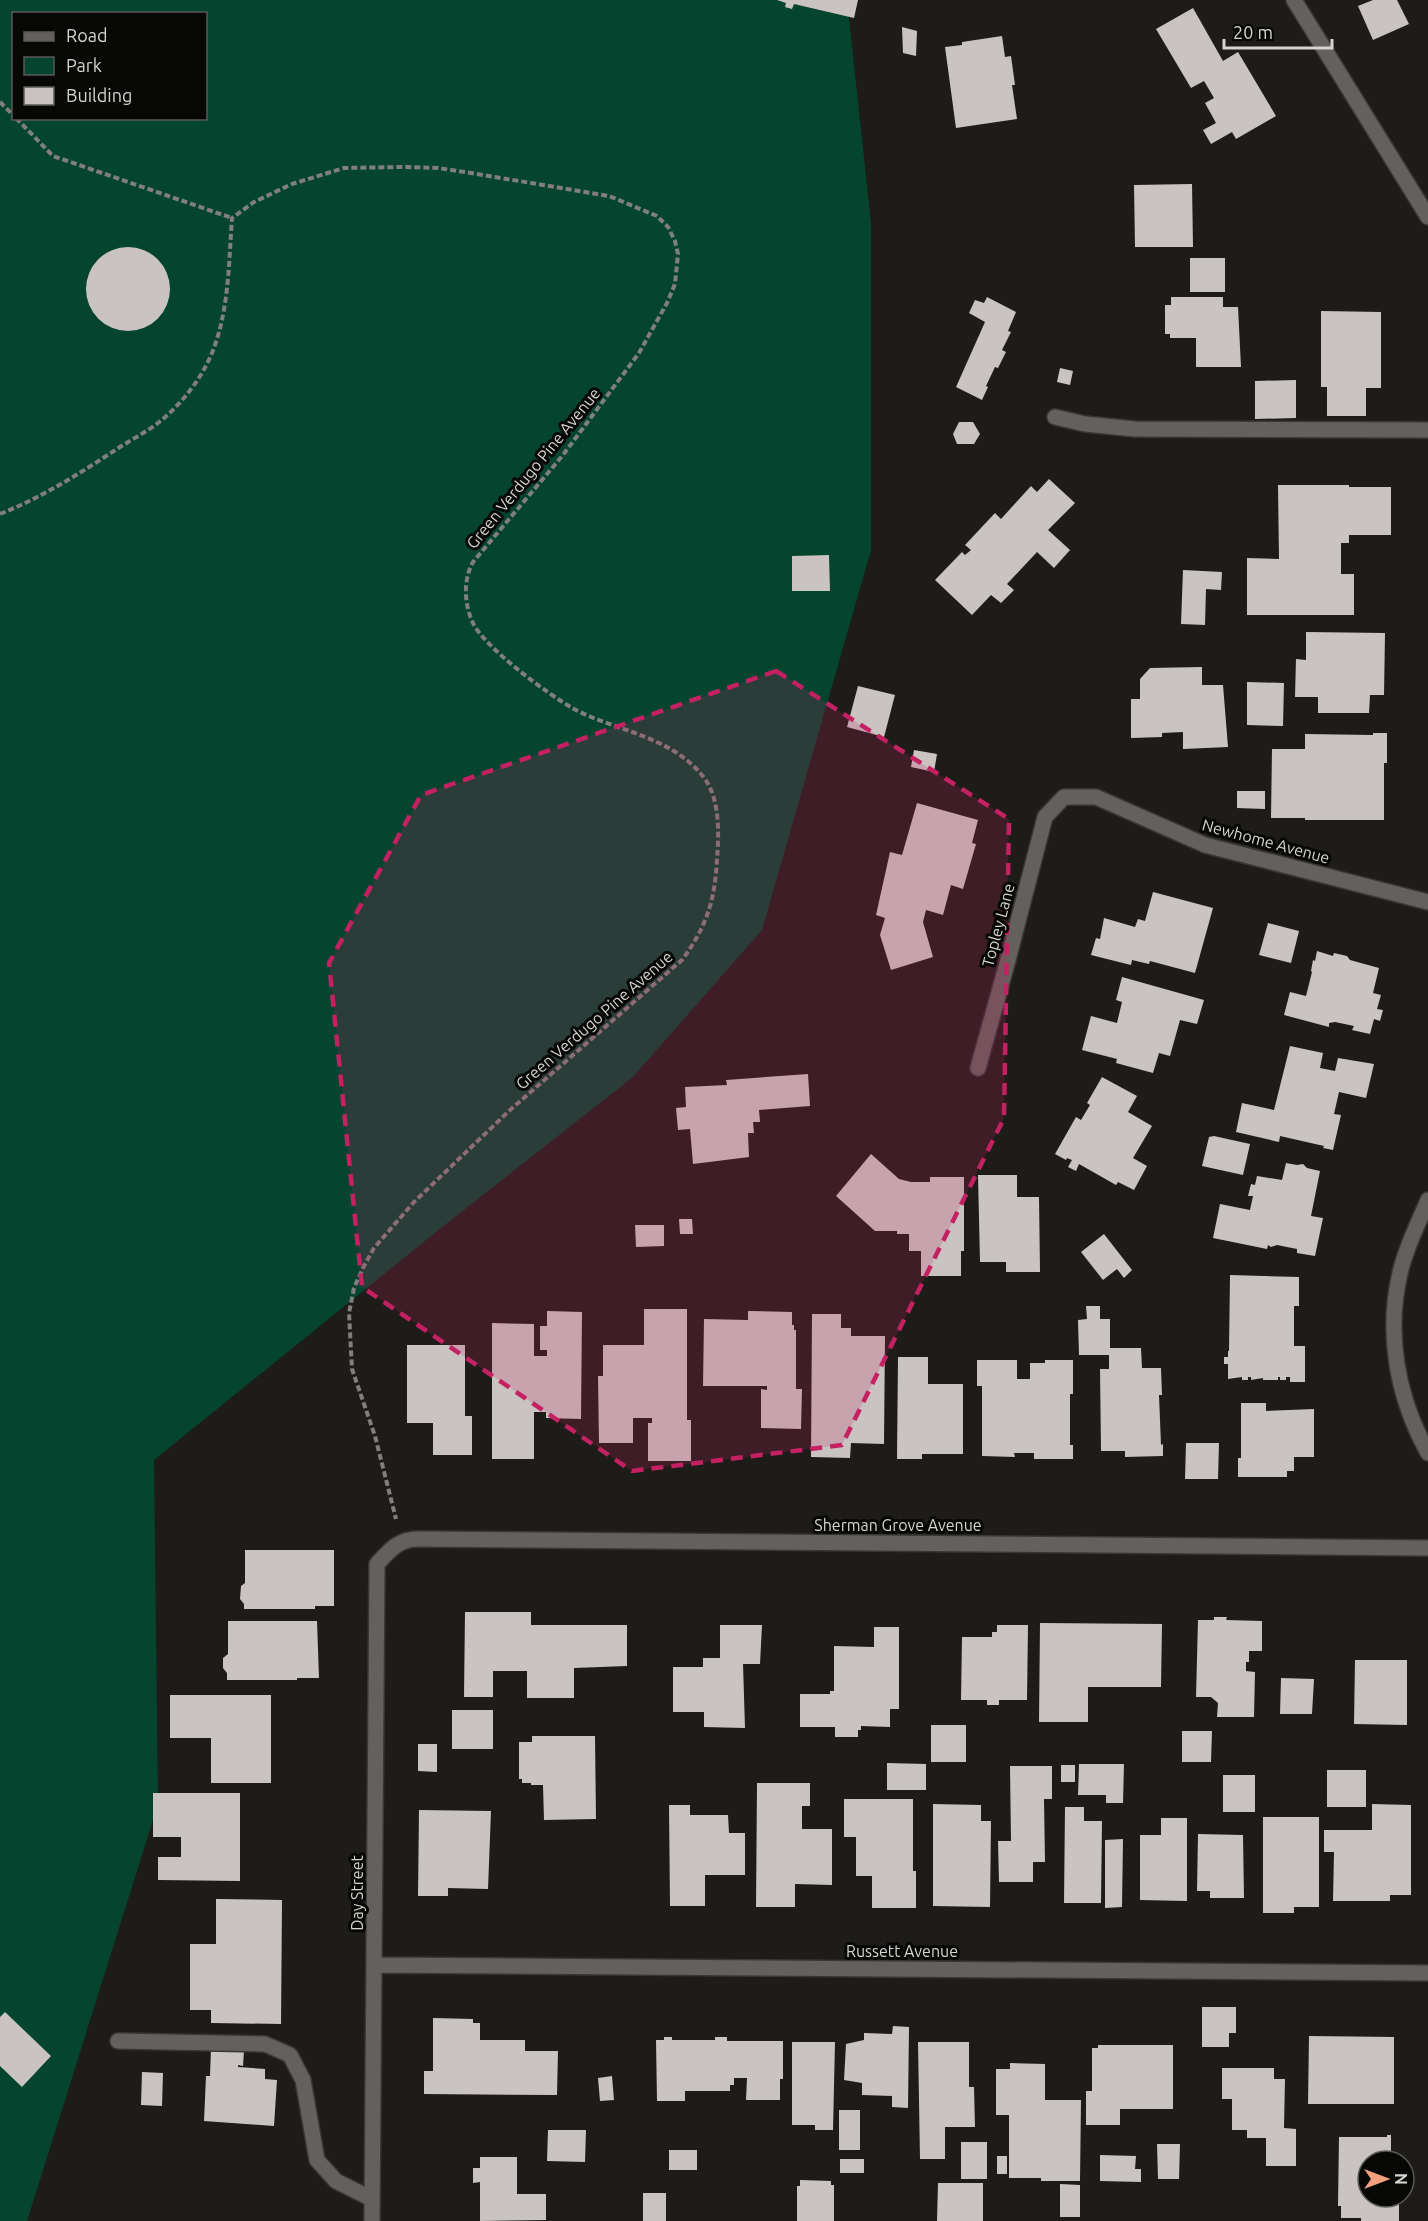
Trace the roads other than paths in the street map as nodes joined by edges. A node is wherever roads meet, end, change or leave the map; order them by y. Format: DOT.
graph roads {
  1 [pos="1294,0"];
  2 [pos="1428,217"];
  3 [pos="1055,417"];
  4 [pos="1428,430"];
  5 [pos="1064,797"];
  6 [pos="1428,902"];
  7 [pos="978,1068"];
  8 [pos="1428,1200"];
  9 [pos="1428,1453"];
  10 [pos="1428,1548"];
  11 [pos="377,1564"];
  12 [pos="375,1965"];
  13 [pos="1428,1973"];
  14 [pos="117,2041"];
  15 [pos="372,2199"];
  16 [pos="372,2221"];
  1 -- 2 [label="street"];
  3 -- 4 [label="street"];
  5 -- 6 [label="street, Newhome Avenue"];
  5 -- 7 [label="street, Topley Lane"];
  8 -- 9 [label="street"];
  10 -- 11 [label="street, Sherman Grove Avenue"];
  11 -- 12 [label="street, Day Street"];
  12 -- 13 [label="street, Russett Avenue"];
  12 -- 15 [label="street, Day Street"];
  14 -- 15 [label="street"];
  15 -- 16 [label="street, Day Street"];
}
